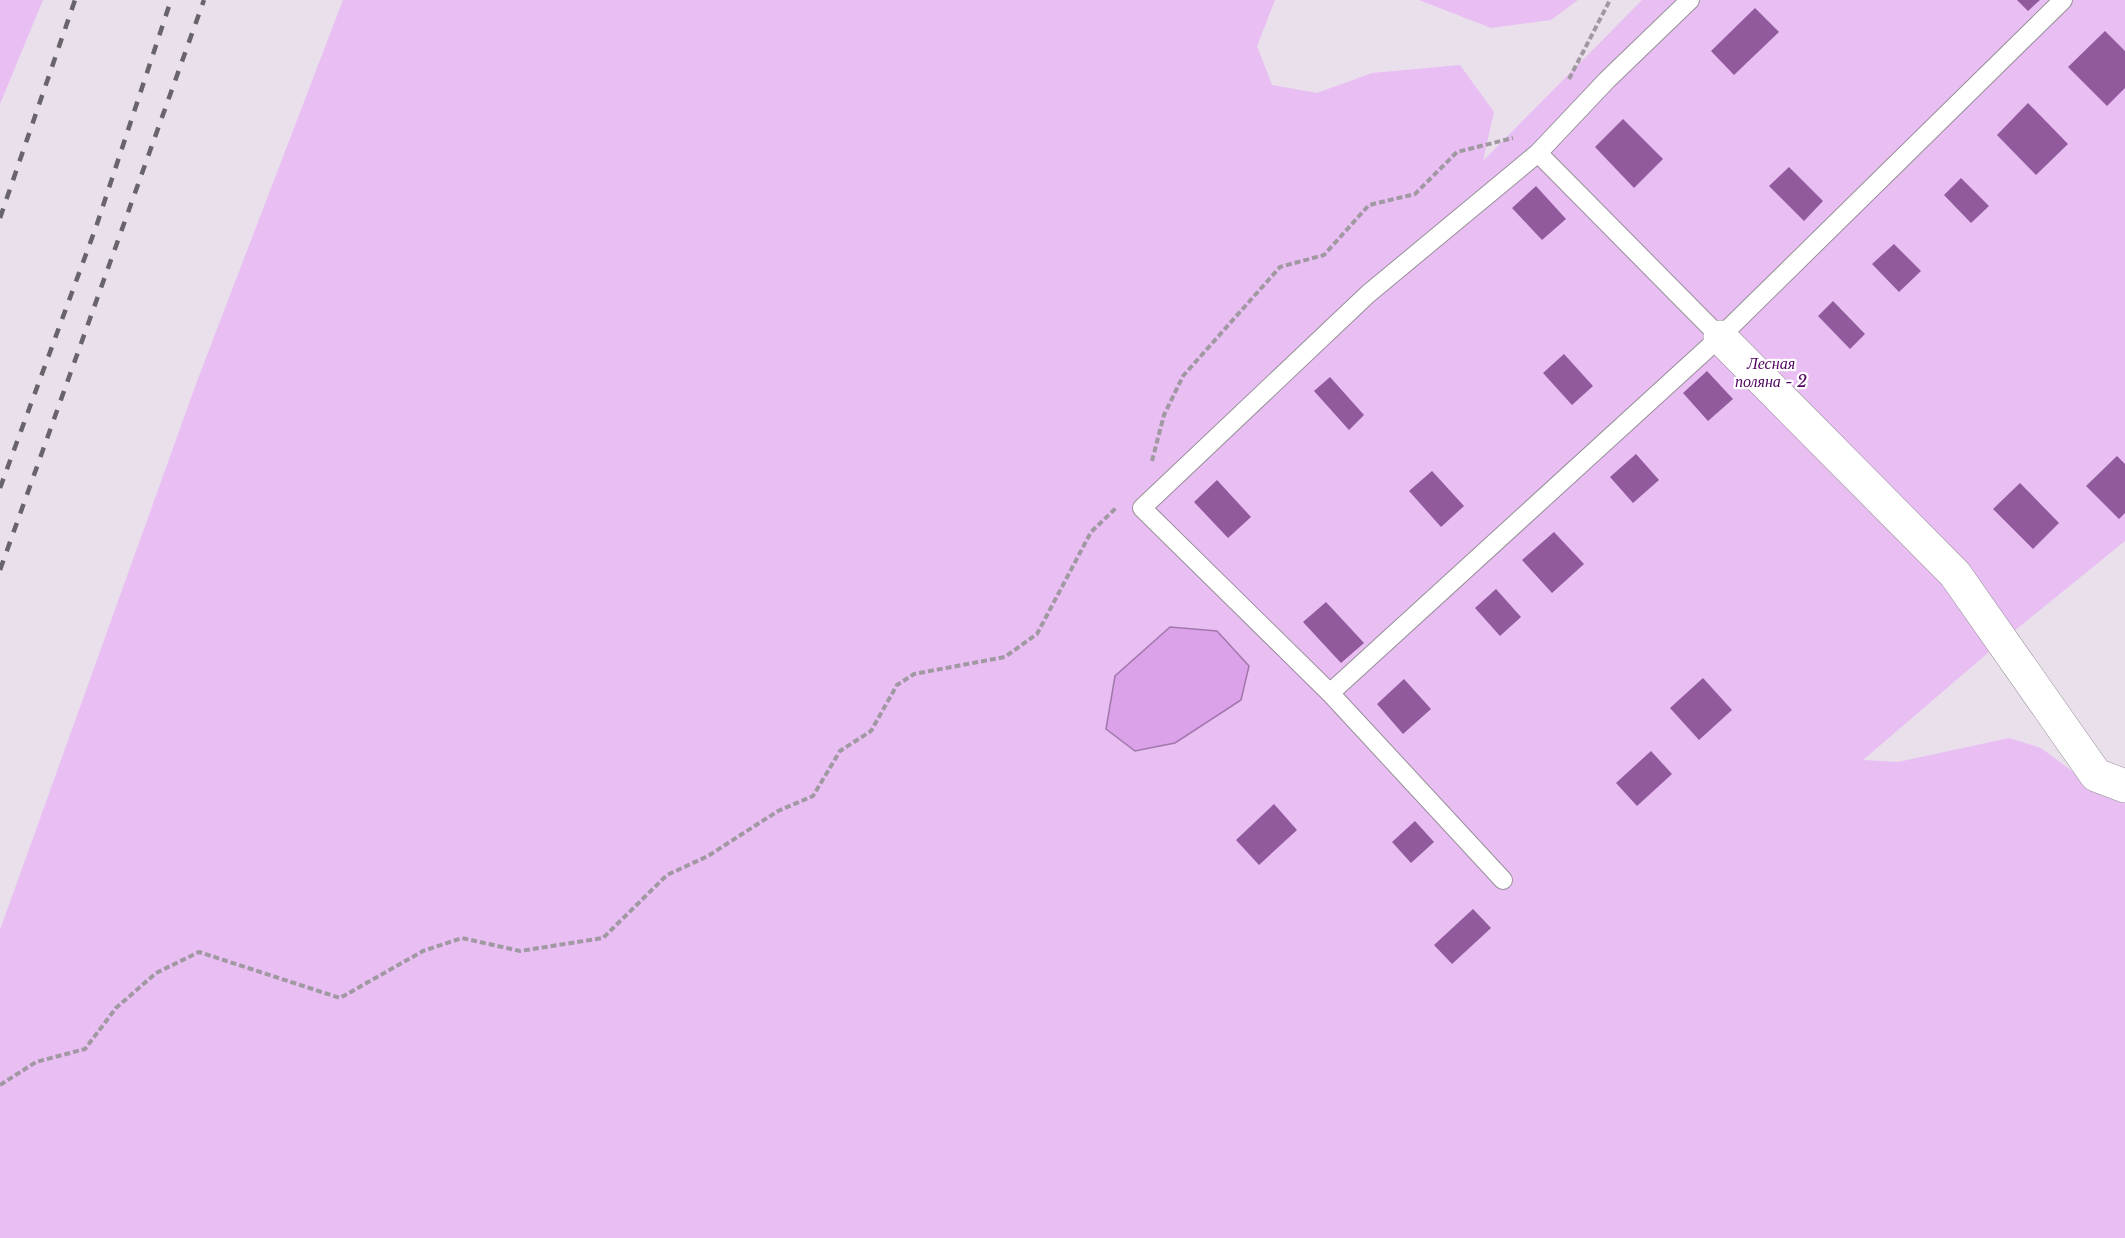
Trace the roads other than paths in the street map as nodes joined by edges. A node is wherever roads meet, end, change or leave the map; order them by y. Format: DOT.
graph roads {
  1 [pos="1690,0"];
  2 [pos="2063,0"];
  3 [pos="1538,153"];
  4 [pos="1720,337"];
  5 [pos="1330,693"];
  6 [pos="2125,786"];
  7 [pos="1503,880"];
  1 -- 3 [label="lane"];
  2 -- 4 [label="lane"];
  3 -- 4 [label="lane"];
  3 -- 5 [label="lane"];
  4 -- 5 [label="lane"];
  4 -- 6 [label="street"];
  5 -- 7 [label="lane"];
}
